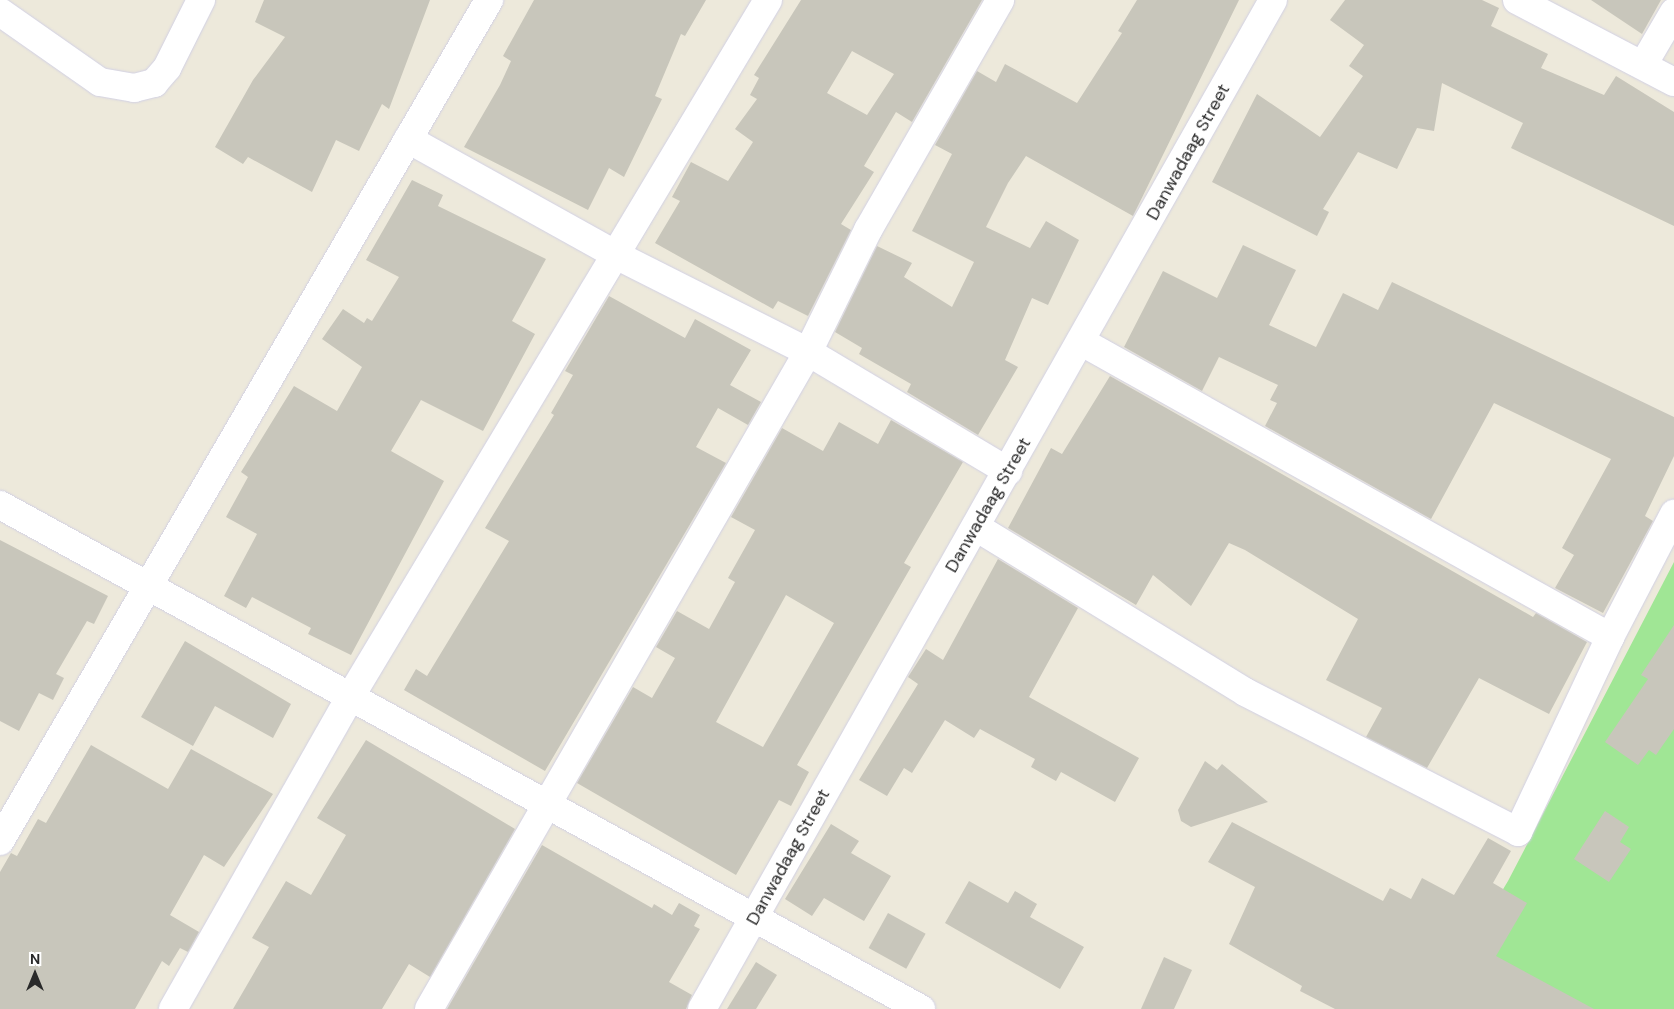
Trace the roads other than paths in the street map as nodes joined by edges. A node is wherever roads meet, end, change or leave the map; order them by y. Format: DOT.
graph roads {
  1 [pos="201,0"];
  2 [pos="489,0"];
  3 [pos="768,0"];
  4 [pos="1000,0"];
  5 [pos="1273,0"];
  6 [pos="1517,0"];
  7 [pos="0,12"];
  8 [pos="1674,12"];
  9 [pos="1643,65"];
  10 [pos="1674,82"];
  11 [pos="408,139"];
  12 [pos="618,256"];
  13 [pos="1082,342"];
  14 [pos="808,352"];
  15 [pos="1008,471"];
  16 [pos="0,505"];
  17 [pos="1674,514"];
  18 [pos="976,527"];
  19 [pos="146,586"];
  20 [pos="1610,637"];
  21 [pos="349,699"];
  22 [pos="545,805"];
  23 [pos="0,841"];
  24 [pos="756,916"];
  25 [pos="173,1009"];
  26 [pos="429,1009"];
  27 [pos="702,1009"];
  28 [pos="921,1009"];
  1 -- 7 [label="street"];
  2 -- 11 [label="street"];
  3 -- 12 [label="street"];
  4 -- 14 [label="street"];
  5 -- 13 [label="street, Danwadaag Street"];
  6 -- 9 [label="street"];
  8 -- 9 [label="street"];
  9 -- 10 [label="street"];
  11 -- 12 [label="street"];
  11 -- 19 [label="street"];
  12 -- 14 [label="street"];
  12 -- 21 [label="street"];
  13 -- 15 [label="street, Danwadaag Street"];
  13 -- 20 [label="street"];
  14 -- 15 [label="street"];
  14 -- 22 [label="street"];
  15 -- 18 [label="street, Danwadaag Street"];
  16 -- 19 [label="street"];
  17 -- 20 [label="street"];
  18 -- 20 [label="street"];
  18 -- 24 [label="street, Danwadaag Street"];
  19 -- 21 [label="street"];
  19 -- 23 [label="street"];
  21 -- 22 [label="street"];
  21 -- 25 [label="street"];
  22 -- 24 [label="street"];
  22 -- 26 [label="street"];
  24 -- 27 [label="street, Danwadaag Street"];
  24 -- 28 [label="street"];
}
